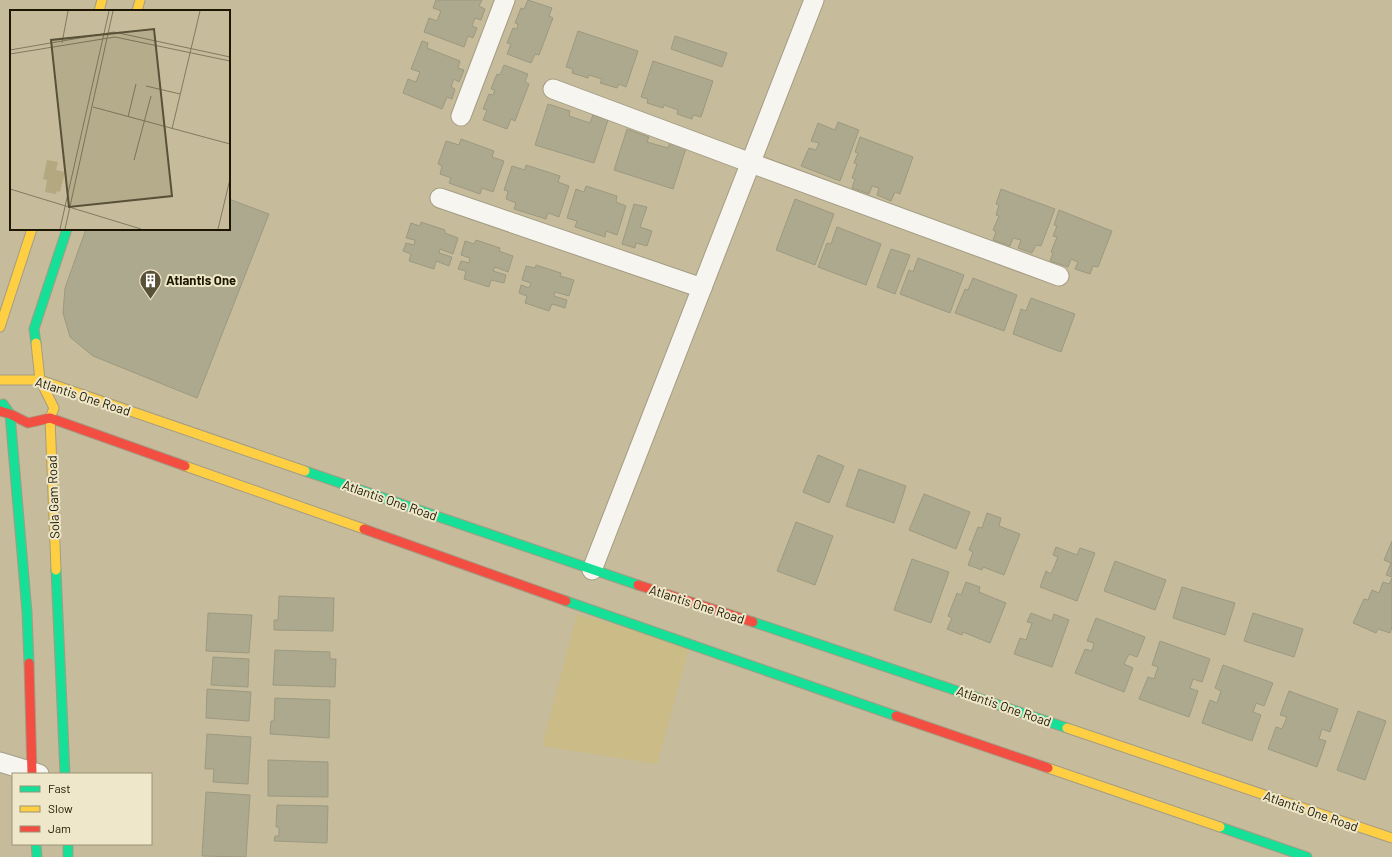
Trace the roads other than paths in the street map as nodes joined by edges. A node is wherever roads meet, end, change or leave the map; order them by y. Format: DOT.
graph roads {
  1 [pos="102,0"];
  2 [pos="140,0"];
  3 [pos="505,0"];
  4 [pos="814,0"];
  5 [pos="99,10"];
  6 [pos="137,10"];
  7 [pos="553,89"];
  8 [pos="461,116"];
  9 [pos="751,163"];
  10 [pos="440,198"];
  11 [pos="32,230"];
  12 [pos="67,230"];
  13 [pos="1058,276"];
  14 [pos="702,288"];
  15 [pos="0,327"];
  16 [pos="0,368"];
  17 [pos="40,380"];
  18 [pos="0,382"];
  19 [pos="0,400"];
  20 [pos="0,411"];
  21 [pos="10,414"];
  22 [pos="50,418"];
  23 [pos="592,570"];
  24 [pos="0,762"];
  25 [pos="35,773"];
  26 [pos="65,773"];
  27 [pos="1392,838"];
  28 [pos="36,845"];
  29 [pos="68,845"];
  30 [pos="37,857"];
  31 [pos="68,857"];
  32 [pos="1308,857"];
  1 -- 5 [label="street"];
  2 -- 6 [label="street"];
  3 -- 8 [label="street"];
  4 -- 9 [label="street"];
  7 -- 9 [label="street"];
  9 -- 13 [label="street"];
  9 -- 14 [label="street"];
  10 -- 14 [label="street"];
  11 -- 15 [label="street"];
  12 -- 17 [label="street, Sola Gam Road"];
  14 -- 23 [label="street"];
  16 -- 18 [label="street"];
  17 -- 18 [label="street, Atlantis One Road"];
  17 -- 22 [label="street, Sola Gam Road"];
  17 -- 23 [label="street, Atlantis One Road"];
  19 -- 21 [label="street"];
  20 -- 21 [label="street"];
  21 -- 22 [label="street"];
  21 -- 25 [label="street"];
  22 -- 26 [label="street, Sola Gam Road"];
  22 -- 32 [label="street"];
  23 -- 27 [label="street, Atlantis One Road"];
  24 -- 25 [label="street"];
  28 -- 30 [label="street"];
  29 -- 31 [label="street"];
}
